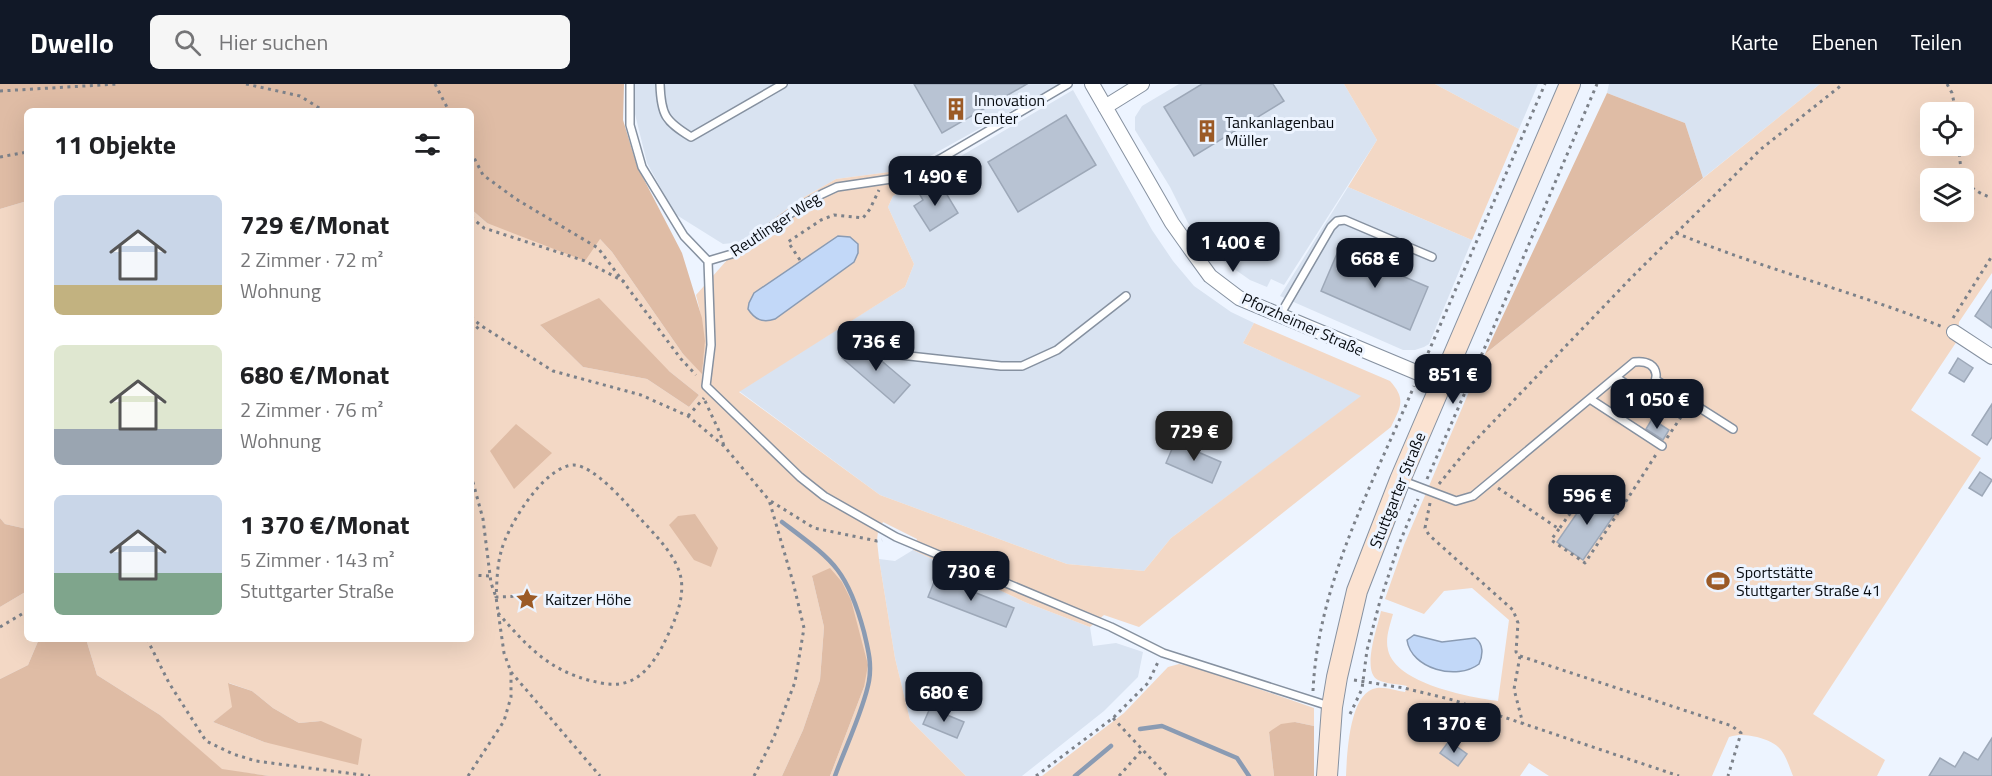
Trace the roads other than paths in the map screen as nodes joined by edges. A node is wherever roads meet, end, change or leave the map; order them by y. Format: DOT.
graph roads {
  1 [pos="630,84"];
  2 [pos="660,84"];
  3 [pos="783,84"];
  4 [pos="1068,84"];
  5 [pos="1092,84"];
  6 [pos="1142,84"];
  7 [pos="1570,84"];
  8 [pos="1105,107"];
  9 [pos="1432,257"];
  10 [pos="708,261"];
  11 [pos="1126,296"];
  12 [pos="1280,315"];
  13 [pos="1954,332"];
  14 [pos="900,355"];
  15 [pos="1992,357"];
  16 [pos="1617,378"];
  17 [pos="1656,380"];
  18 [pos="1442,384"];
  19 [pos="1590,399"];
  20 [pos="1733,429"];
  21 [pos="1662,446"];
  22 [pos="1400,480"];
  23 [pos="1341,712"];
  24 [pos="1328,776"];
  1 -- 10 [label="lane, Reutlinger Weg"];
  2 -- 3 [label="lane"];
  4 -- 10 [label="lane, Reutlinger Weg"];
  5 -- 8 [label="street, Pforzheimer Straße"];
  6 -- 8 [label="street"];
  7 -- 18 [label="main road, Stuttgarter Straße"];
  8 -- 12 [label="street, Pforzheimer Straße"];
  9 -- 12 [label="lane"];
  10 -- 23 [label="lane, Reutlinger Weg"];
  11 -- 14 [label="lane"];
  12 -- 18 [label="street, Pforzheimer Straße"];
  13 -- 15 [label="street"];
  16 -- 17 [label="lane"];
  16 -- 17 [label="lane"];
  16 -- 19 [label="lane"];
  17 -- 20 [label="lane"];
  18 -- 22 [label="main road, Stuttgarter Straße"];
  19 -- 21 [label="lane"];
  19 -- 22 [label="lane"];
  22 -- 23 [label="main road, Stuttgarter Straße"];
  23 -- 24 [label="main road, Stuttgarter Straße"];
}
